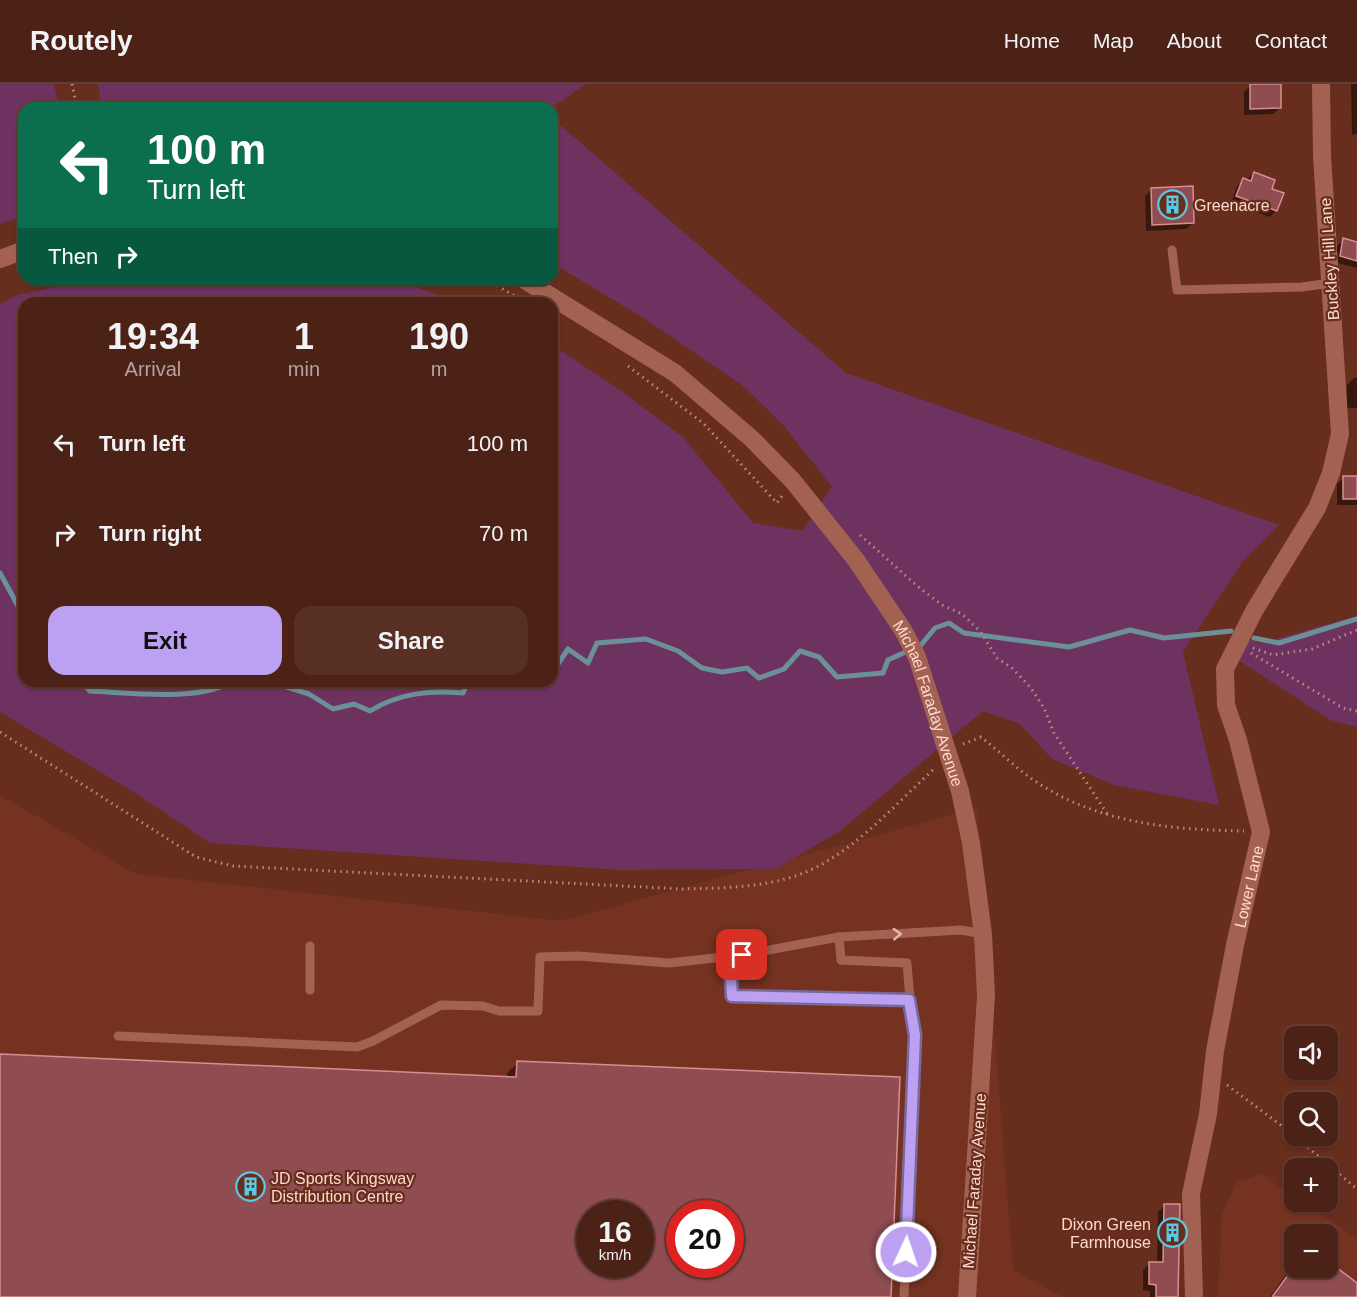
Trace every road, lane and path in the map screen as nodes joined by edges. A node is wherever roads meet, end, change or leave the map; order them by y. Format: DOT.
graph roads {
  1 [pos="72,84"];
  2 [pos="1321,84"];
  3 [pos="76,102"];
  4 [pos="1172,250"];
  5 [pos="18,252"];
  6 [pos="0,259"];
  7 [pos="1331,284"];
  8 [pos="496,285"];
  9 [pos="533,285"];
  10 [pos="516,297"];
  11 [pos="552,297"];
  12 [pos="558,301"];
  13 [pos="622,361"];
  14 [pos="1348,434"];
  15 [pos="793,481"];
  16 [pos="859,534"];
  17 [pos="1357,630"];
  18 [pos="1238,642"];
  19 [pos="1357,711"];
  20 [pos="0,732"];
  21 [pos="951,755"];
  22 [pos="1108,815"];
  23 [pos="1260,832"];
  24 [pos="983,934"];
  25 [pos="839,937"];
  26 [pos="310,946"];
  27 [pos="742,955"];
  28 [pos="310,990"];
  29 [pos="909,1000"];
  30 [pos="118,1036"];
  31 [pos="1212,1077"];
  32 [pos="1357,1189"];
  33 [pos="904,1297"];
  34 [pos="967,1297"];
  35 [pos="1194,1297"];
  1 -- 3 [label="path"];
  2 -- 7 [label="street, Buckley Hill Lane"];
  4 -- 7 [label="lane"];
  5 -- 6 [label="street"];
  7 -- 14 [label="street, Buckley Hill Lane"];
  8 -- 10 [label="path"];
  9 -- 11 [label="street, Michael Faraday Avenue"];
  12 -- 15 [label="street, Michael Faraday Avenue"];
  13 -- 15 [label="path"];
  14 -- 18 [label="street, Lower Lane"];
  15 -- 21 [label="street, Michael Faraday Avenue"];
  16 -- 22 [label="path"];
  17 -- 18 [label="path"];
  18 -- 19 [label="path"];
  18 -- 23 [label="street, Lower Lane"];
  20 -- 21 [label="path"];
  21 -- 22 [label="path"];
  21 -- 24 [label="street, Michael Faraday Avenue"];
  22 -- 23 [label="path"];
  23 -- 31 [label="street, Lower Lane"];
  25 -- 24 [label="lane, one-way"];
  24 -- 34 [label="street, Michael Faraday Avenue"];
  25 -- 27 [label="lane"];
  25 -- 29 [label="lane"];
  26 -- 28 [label="lane"];
  27 -- 29 [label="lane"];
  27 -- 30 [label="lane"];
  29 -- 33 [label="lane"];
  31 -- 32 [label="path"];
  31 -- 35 [label="street, Lower Lane"];
}
